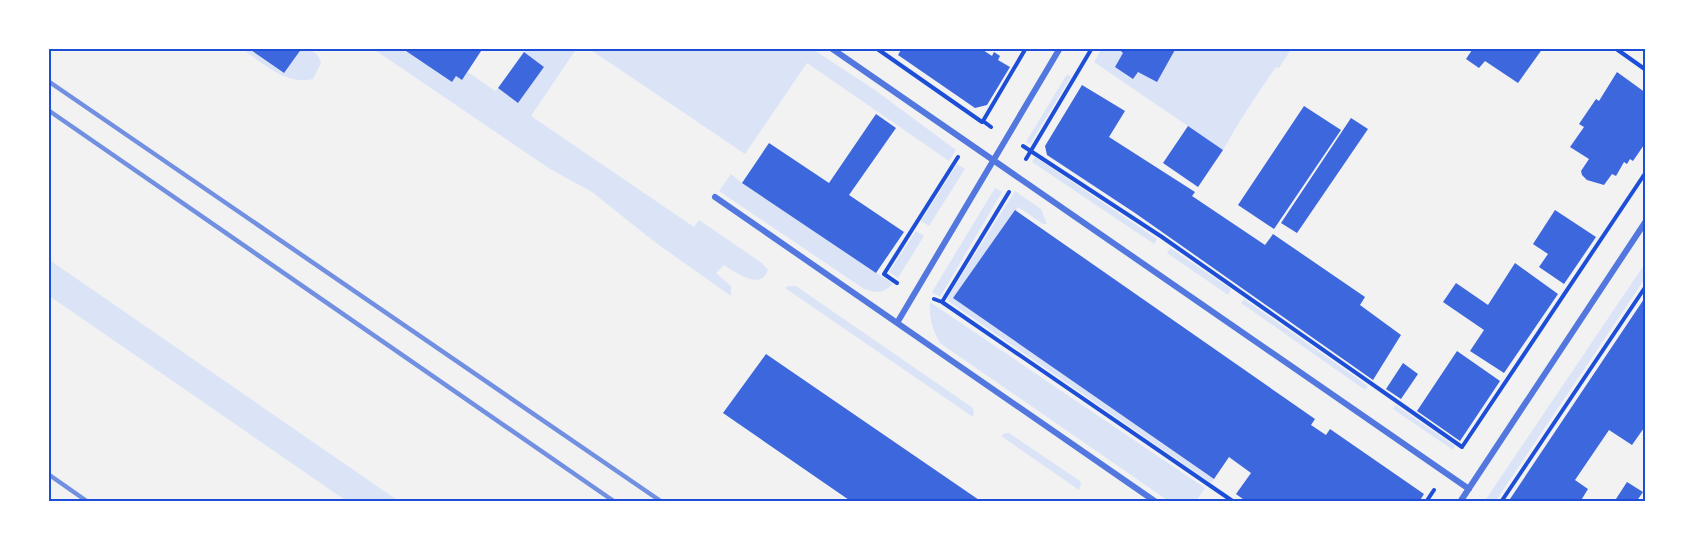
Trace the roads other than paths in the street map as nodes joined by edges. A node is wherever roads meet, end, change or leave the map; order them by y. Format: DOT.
graph roads {
  1 [pos="831,48"];
  2 [pos="1060,48"];
  3 [pos="994,160"];
  4 [pos="715,197"];
  5 [pos="1646,221"];
  6 [pos="897,323"];
  7 [pos="1469,489"];
  8 [pos="1156,502"];
  9 [pos="1460,502"];
  1 -- 3 [label="street"];
  2 -- 3 [label="street"];
  3 -- 6 [label="street"];
  3 -- 7 [label="street"];
  4 -- 6 [label="street"];
  5 -- 7 [label="street"];
  6 -- 8 [label="street"];
  7 -- 9 [label="street"];
}
